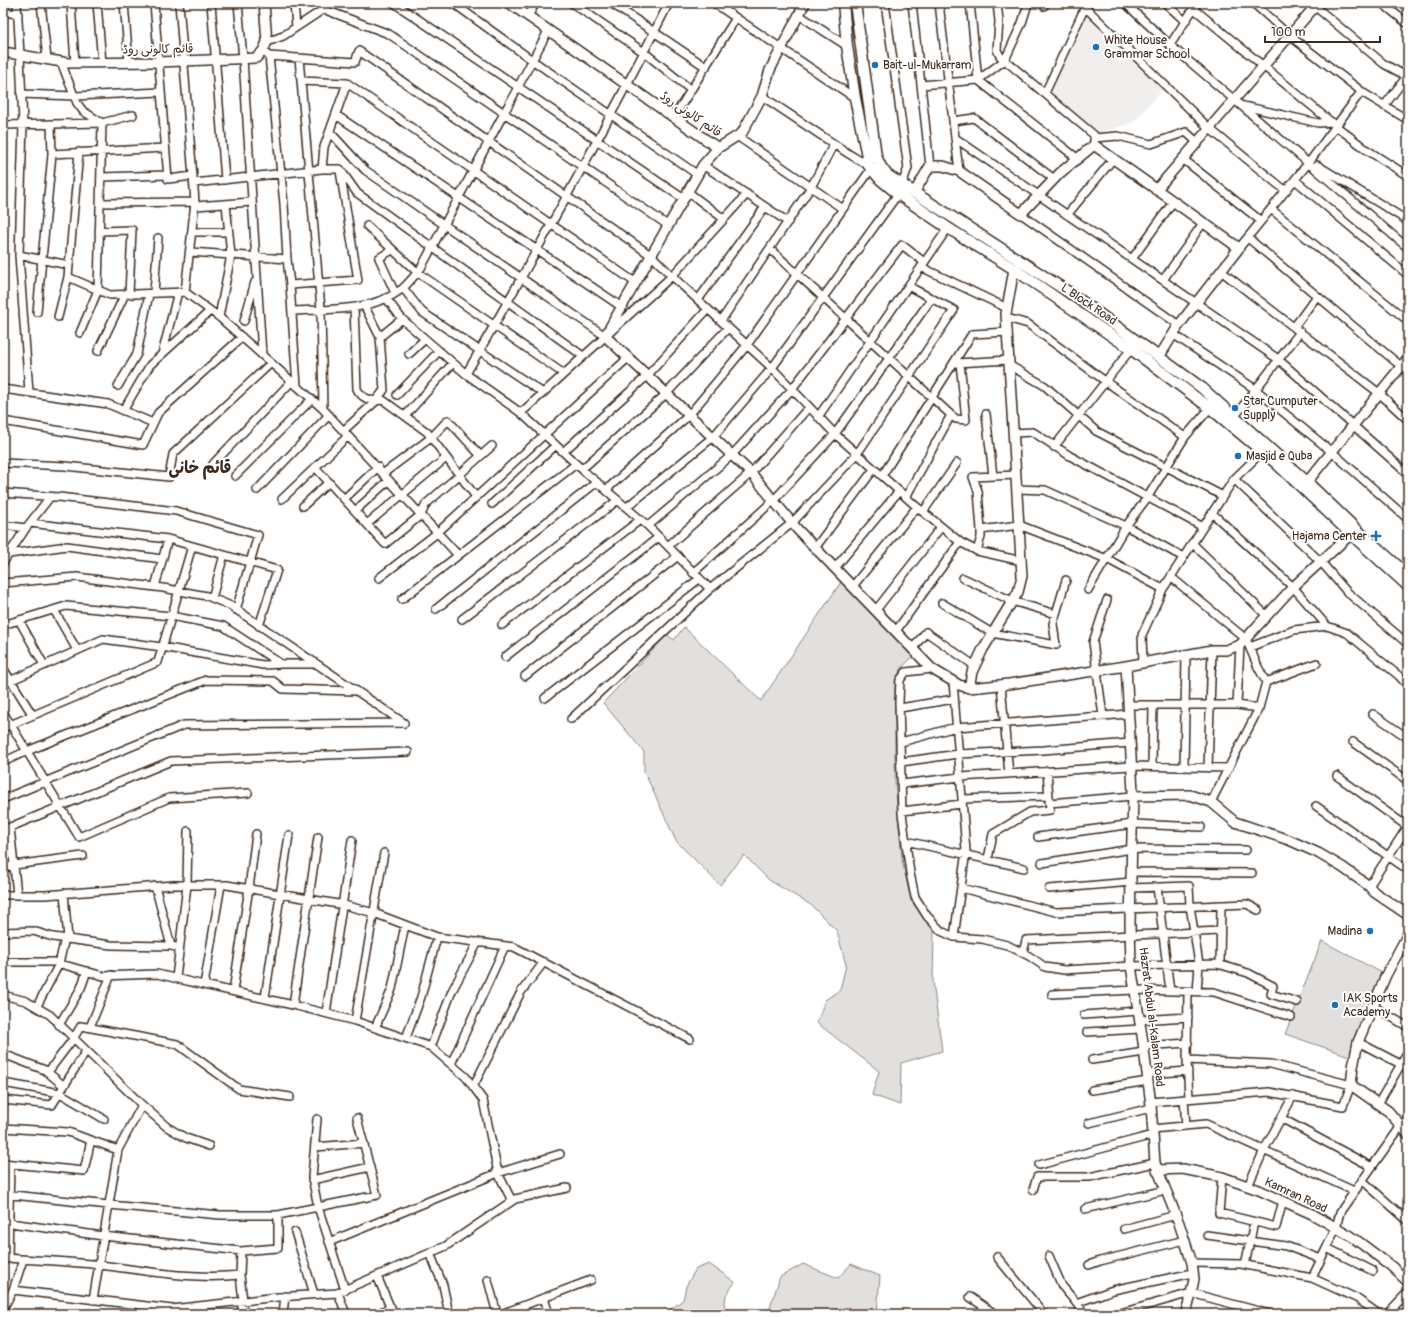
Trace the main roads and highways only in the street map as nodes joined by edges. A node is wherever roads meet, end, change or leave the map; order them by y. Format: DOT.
graph roads {
  1 [pos="843,3"];
  2 [pos="855,3"];
  3 [pos="1232,420"];
  4 [pos="1304,485"];
  5 [pos="1408,576"];
  6 [pos="1408,586"];
  1 -- 3 [label="main road, L Block Road"];
  2 -- 3 [label="main road, L Block Road"];
  3 -- 4 [label="main road, L Block Road"];
  3 -- 4 [label="main road, L Block Road"];
  4 -- 5 [label="main road, L Block Road"];
  4 -- 6 [label="main road, L Block Road"];
}
